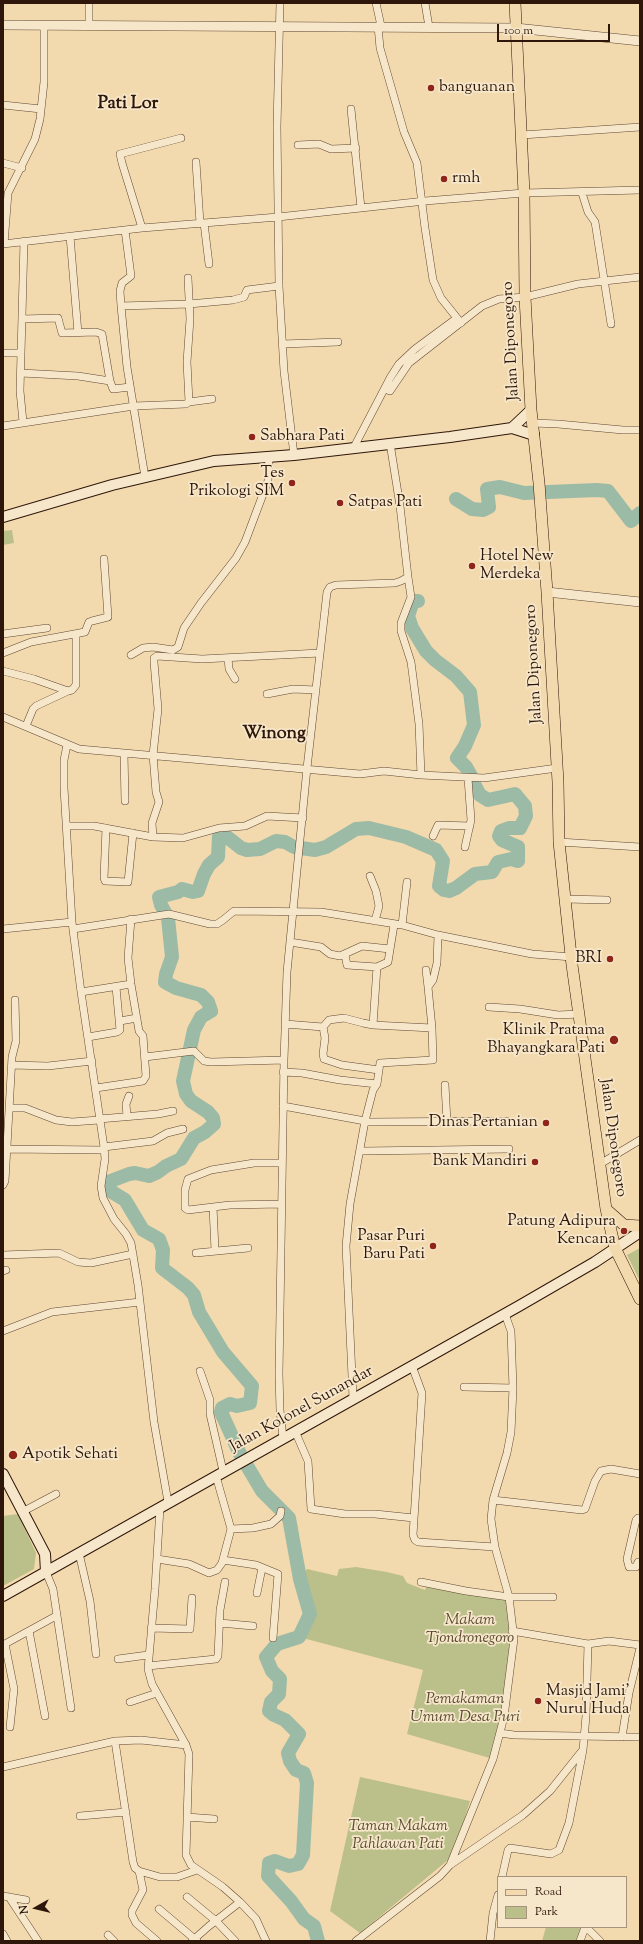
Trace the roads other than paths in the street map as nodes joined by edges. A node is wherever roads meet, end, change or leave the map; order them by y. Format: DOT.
graph roads {
  1 [pos="89,3"];
  2 [pos="280,3"];
  3 [pos="376,3"];
  4 [pos="425,3"];
  5 [pos="515,3"];
  6 [pos="89,24"];
  7 [pos="3,25"];
  8 [pos="44,25"];
  9 [pos="280,26"];
  10 [pos="379,26"];
  11 [pos="429,27"];
  12 [pos="516,28"];
  13 [pos="640,41"];
  14 [pos="3,105"];
  15 [pos="41,109"];
  16 [pos="351,109"];
  17 [pos="640,127"];
  18 [pos="522,135"];
  19 [pos="181,138"];
  20 [pos="298,145"];
  21 [pos="356,148"];
  22 [pos="196,162"];
  23 [pos="3,163"];
  24 [pos="22,168"];
  25 [pos="640,190"];
  26 [pos="582,192"];
  27 [pos="524,193"];
  28 [pos="422,202"];
  29 [pos="361,208"];
  30 [pos="278,217"];
  31 [pos="202,223"];
  32 [pos="142,228"];
  33 [pos="125,230"];
  34 [pos="70,236"];
  35 [pos="24,241"];
  36 [pos="4,244"];
  37 [pos="210,264"];
  38 [pos="640,277"];
  39 [pos="188,278"];
  40 [pos="605,281"];
  41 [pos="279,286"];
  42 [pos="525,297"];
  43 [pos="189,304"];
  44 [pos="121,306"];
  45 [pos="22,319"];
  46 [pos="459,321"];
  47 [pos="611,324"];
  48 [pos="78,333"];
  49 [pos="338,342"];
  50 [pos="283,344"];
  51 [pos="3,353"];
  52 [pos="21,354"];
  53 [pos="21,374"];
  54 [pos="110,381"];
  55 [pos="130,387"];
  56 [pos="212,399"];
  57 [pos="189,402"];
  58 [pos="134,406"];
  59 [pos="531,410"];
  60 [pos="22,422"];
  61 [pos="533,423"];
  62 [pos="3,426"];
  63 [pos="512,428"];
  64 [pos="640,430"];
  65 [pos="534,435"];
  66 [pos="390,444"];
  67 [pos="354,447"];
  68 [pos="294,455"];
  69 [pos="269,457"];
  70 [pos="145,477"];
  71 [pos="3,517"];
  72 [pos="104,559"];
  73 [pos="408,577"];
  74 [pos="547,592"];
  75 [pos="640,602"];
  76 [pos="47,628"];
  77 [pos="3,634"];
  78 [pos="76,634"];
  79 [pos="3,653"];
  80 [pos="320,653"];
  81 [pos="131,655"];
  82 [pos="228,658"];
  83 [pos="3,671"];
  84 [pos="235,679"];
  85 [pos="316,690"];
  86 [pos="68,691"];
  87 [pos="267,694"];
  88 [pos="3,717"];
  89 [pos="26,726"];
  90 [pos="67,745"];
  91 [pos="124,752"];
  92 [pos="153,755"];
  93 [pos="307,768"];
  94 [pos="557,768"];
  95 [pos="421,776"];
  96 [pos="468,778"];
  97 [pos="125,801"];
  98 [pos="303,818"];
  99 [pos="66,826"];
  100 [pos="470,826"];
  101 [pos="106,828"];
  102 [pos="133,833"];
  103 [pos="433,836"];
  104 [pos="153,837"];
  105 [pos="559,842"];
  106 [pos="640,846"];
  107 [pos="465,847"];
  108 [pos="370,876"];
  109 [pos="407,882"];
  110 [pos="565,899"];
  111 [pos="607,900"];
  112 [pos="294,911"];
  113 [pos="131,919"];
  114 [pos="375,921"];
  115 [pos="394,924"];
  116 [pos="402,925"];
  117 [pos="73,926"];
  118 [pos="3,929"];
  119 [pos="438,935"];
  120 [pos="290,942"];
  121 [pos="390,949"];
  122 [pos="345,954"];
  123 [pos="572,957"];
  124 [pos="377,967"];
  125 [pos="426,970"];
  126 [pos="131,984"];
  127 [pos="116,987"];
  128 [pos="428,987"];
  129 [pos="81,992"];
  130 [pos="15,1000"];
  131 [pos="489,1007"];
  132 [pos="579,1014"];
  133 [pos="137,1018"];
  134 [pos="120,1021"];
  135 [pos="285,1024"];
  136 [pos="373,1025"];
  137 [pos="323,1027"];
  138 [pos="432,1028"];
  139 [pos="88,1038"];
  140 [pos="3,1057"];
  141 [pos="12,1057"];
  142 [pos="144,1057"];
  143 [pos="284,1060"];
  144 [pos="92,1061"];
  145 [pos="12,1065"];
  146 [pos="379,1070"];
  147 [pos="283,1072"];
  148 [pos="377,1084"];
  149 [pos="445,1086"];
  150 [pos="96,1088"];
  151 [pos="129,1096"];
  152 [pos="283,1106"];
  153 [pos="9,1108"];
  154 [pos="173,1111"];
  155 [pos="126,1116"];
  156 [pos="99,1120"];
  157 [pos="367,1121"];
  158 [pos="447,1122"];
  159 [pos="508,1122"];
  160 [pos="183,1129"];
  161 [pos="640,1140"];
  162 [pos="6,1149"];
  163 [pos="104,1149"];
  164 [pos="509,1149"];
  165 [pos="363,1151"];
  166 [pos="281,1163"];
  167 [pos="600,1164"];
  168 [pos="3,1184"];
  169 [pos="280,1204"];
  170 [pos="213,1207"];
  171 [pos="606,1209"];
  172 [pos="640,1226"];
  173 [pos="640,1232"];
  174 [pos="248,1248"];
  175 [pos="615,1248"];
  176 [pos="215,1250"];
  177 [pos="196,1253"];
  178 [pos="133,1254"];
  179 [pos="3,1255"];
  180 [pos="640,1299"];
  181 [pos="140,1302"];
  182 [pos="505,1314"];
  183 [pos="3,1331"];
  184 [pos="412,1366"];
  185 [pos="200,1371"];
  186 [pos="464,1387"];
  187 [pos="513,1388"];
  188 [pos="353,1398"];
  189 [pos="295,1431"];
  190 [pos="283,1438"];
  191 [pos="3,1474"];
  192 [pos="219,1474"];
  193 [pos="640,1474"];
  194 [pos="56,1494"];
  195 [pos="493,1500"];
  196 [pos="164,1505"];
  197 [pos="22,1512"];
  198 [pos="279,1516"];
  199 [pos="414,1518"];
  200 [pos="640,1518"];
  201 [pos="231,1529"];
  202 [pos="495,1547"];
  203 [pos="80,1553"];
  204 [pos="45,1554"];
  205 [pos="157,1560"];
  206 [pos="223,1560"];
  207 [pos="61,1562"];
  208 [pos="640,1562"];
  209 [pos="262,1568"];
  210 [pos="46,1572"];
  211 [pos="225,1582"];
  212 [pos="421,1582"];
  213 [pos="257,1593"];
  214 [pos="3,1596"];
  215 [pos="552,1596"];
  216 [pos="509,1597"];
  217 [pos="192,1598"];
  218 [pos="56,1616"];
  219 [pos="220,1623"];
  220 [pos="253,1626"];
  221 [pos="151,1628"];
  222 [pos="29,1631"];
  223 [pos="512,1631"];
  224 [pos="273,1638"];
  225 [pos="4,1644"];
  226 [pos="588,1644"];
  227 [pos="640,1645"];
  228 [pos="640,1648"];
  229 [pos="96,1654"];
  230 [pos="148,1655"];
  231 [pos="118,1659"];
  232 [pos="148,1666"];
  233 [pos="157,1693"];
  234 [pos="130,1702"];
  235 [pos="71,1708"];
  236 [pos="45,1716"];
  237 [pos="10,1727"];
  238 [pos="500,1733"];
  239 [pos="584,1736"];
  240 [pos="622,1737"];
  241 [pos="640,1737"];
  242 [pos="115,1741"];
  243 [pos="186,1745"];
  244 [pos="583,1750"];
  245 [pos="3,1767"];
  246 [pos="126,1812"];
  247 [pos="80,1816"];
  248 [pos="187,1817"];
  249 [pos="214,1819"];
  250 [pos="450,1865"];
  251 [pos="197,1870"];
  252 [pos="139,1871"];
  253 [pos="502,1876"];
  254 [pos="6,1897"];
  255 [pos="187,1897"];
  256 [pos="497,1899"];
  257 [pos="26,1900"];
  258 [pos="240,1902"];
  259 [pos="159,1909"];
  260 [pos="216,1921"];
  261 [pos="583,1929"];
  262 [pos="3,1934"];
  263 [pos="108,1935"];
  264 [pos="366,1938"];
  265 [pos="195,1940"];
  266 [pos="7,1941"];
  267 [pos="38,1941"];
  268 [pos="114,1941"];
  269 [pos="157,1941"];
  270 [pos="235,1941"];
  271 [pos="266,1941"];
  272 [pos="356,1941"];
  273 [pos="490,1941"];
  274 [pos="580,1941"];
  275 [pos="600,1941"];
  1 -- 6 [label="street"];
  2 -- 9 [label="street"];
  3 -- 10 [label="street"];
  4 -- 11 [label="street"];
  5 -- 12 [label="main road, Jalan Diponegoro"];
  6 -- 8 [label="street"];
  6 -- 9 [label="street"];
  7 -- 8 [label="street"];
  8 -- 15 [label="street"];
  9 -- 10 [label="street"];
  9 -- 30 [label="street"];
  10 -- 11 [label="street"];
  10 -- 28 [label="street"];
  11 -- 12 [label="street"];
  12 -- 13 [label="street"];
  12 -- 18 [label="main road, Jalan Diponegoro"];
  14 -- 15 [label="street"];
  15 -- 24 [label="street"];
  16 -- 21 [label="street"];
  17 -- 18 [label="street"];
  18 -- 27 [label="main road, Jalan Diponegoro"];
  19 -- 32 [label="street"];
  20 -- 21 [label="street"];
  21 -- 29 [label="street"];
  22 -- 31 [label="street"];
  23 -- 24 [label="street"];
  24 -- 36 [label="street"];
  25 -- 26 [label="street"];
  26 -- 27 [label="street"];
  26 -- 40 [label="street"];
  27 -- 28 [label="street"];
  27 -- 42 [label="main road, Jalan Diponegoro"];
  28 -- 29 [label="street"];
  28 -- 46 [label="street"];
  29 -- 30 [label="street"];
  30 -- 31 [label="street"];
  30 -- 41 [label="street"];
  31 -- 32 [label="street"];
  31 -- 37 [label="street"];
  32 -- 33 [label="street"];
  33 -- 34 [label="street"];
  33 -- 44 [label="street"];
  34 -- 35 [label="street"];
  34 -- 48 [label="street"];
  35 -- 36 [label="street"];
  35 -- 45 [label="street"];
  38 -- 40 [label="street"];
  39 -- 43 [label="street"];
  40 -- 42 [label="street"];
  40 -- 47 [label="street"];
  41 -- 43 [label="street"];
  41 -- 50 [label="street"];
  42 -- 46 [label="street"];
  42 -- 59 [label="main road, Jalan Diponegoro"];
  43 -- 44 [label="street"];
  43 -- 57 [label="street"];
  44 -- 55 [label="street"];
  45 -- 48 [label="street"];
  45 -- 52 [label="street"];
  46 -- 67 [label="street"];
  48 -- 54 [label="street"];
  49 -- 50 [label="street"];
  50 -- 68 [label="street"];
  51 -- 52 [label="street"];
  52 -- 53 [label="street"];
  53 -- 54 [label="street"];
  53 -- 60 [label="street"];
  54 -- 55 [label="street"];
  55 -- 58 [label="street"];
  56 -- 57 [label="street"];
  57 -- 58 [label="street"];
  58 -- 60 [label="street"];
  58 -- 70 [label="street"];
  59 -- 61 [label="main road, Jalan Diponegoro"];
  59 -- 63 [label="main road"];
  60 -- 62 [label="street"];
  61 -- 64 [label="street"];
  61 -- 65 [label="main road, Jalan Diponegoro"];
  63 -- 65 [label="main road"];
  63 -- 66 [label="main road"];
  65 -- 74 [label="main road, Jalan Diponegoro"];
  66 -- 67 [label="main road"];
  66 -- 73 [label="street"];
  67 -- 68 [label="main road"];
  68 -- 69 [label="main road"];
  69 -- 70 [label="main road"];
  69 -- 81 [label="street"];
  70 -- 71 [label="main road"];
  72 -- 78 [label="street"];
  73 -- 80 [label="street"];
  73 -- 95 [label="street"];
  74 -- 75 [label="street"];
  74 -- 94 [label="main road, Jalan Diponegoro"];
  76 -- 77 [label="street"];
  78 -- 79 [label="street"];
  78 -- 86 [label="street"];
  80 -- 82 [label="street"];
  80 -- 85 [label="street"];
  82 -- 84 [label="street"];
  82 -- 92 [label="street"];
  83 -- 86 [label="street"];
  85 -- 87 [label="street"];
  85 -- 93 [label="street"];
  86 -- 89 [label="street"];
  88 -- 89 [label="street"];
  89 -- 90 [label="street"];
  90 -- 91 [label="street"];
  90 -- 99 [label="street"];
  91 -- 92 [label="street"];
  91 -- 97 [label="street"];
  92 -- 93 [label="street"];
  92 -- 104 [label="street"];
  93 -- 95 [label="street"];
  93 -- 98 [label="street"];
  94 -- 96 [label="street"];
  94 -- 105 [label="main road, Jalan Diponegoro"];
  95 -- 96 [label="street"];
  96 -- 100 [label="street"];
  98 -- 104 [label="street"];
  98 -- 112 [label="street"];
  99 -- 101 [label="street"];
  99 -- 117 [label="street"];
  100 -- 103 [label="street"];
  100 -- 107 [label="street"];
  101 -- 102 [label="street"];
  101 -- 102 [label="street"];
  102 -- 104 [label="street"];
  105 -- 106 [label="street"];
  105 -- 110 [label="main road, Jalan Diponegoro"];
  108 -- 114 [label="street"];
  109 -- 116 [label="street"];
  110 -- 111 [label="street"];
  110 -- 123 [label="main road, Jalan Diponegoro"];
  112 -- 113 [label="street"];
  112 -- 114 [label="street"];
  112 -- 120 [label="street"];
  113 -- 117 [label="street"];
  113 -- 126 [label="street"];
  114 -- 115 [label="street"];
  115 -- 116 [label="street"];
  115 -- 121 [label="street"];
  116 -- 119 [label="street"];
  117 -- 118 [label="street"];
  117 -- 129 [label="street"];
  119 -- 123 [label="street"];
  119 -- 128 [label="street"];
  120 -- 122 [label="street"];
  120 -- 135 [label="street"];
  121 -- 122 [label="street"];
  121 -- 124 [label="street"];
  122 -- 124 [label="street"];
  123 -- 132 [label="main road, Jalan Diponegoro"];
  124 -- 136 [label="street"];
  125 -- 128 [label="street"];
  126 -- 127 [label="street"];
  126 -- 133 [label="street"];
  127 -- 129 [label="street"];
  127 -- 134 [label="street"];
  128 -- 138 [label="street"];
  129 -- 139 [label="street"];
  130 -- 141 [label="street"];
  131 -- 132 [label="street"];
  132 -- 167 [label="main road, Jalan Diponegoro"];
  133 -- 134 [label="street"];
  133 -- 142 [label="street"];
  134 -- 139 [label="street"];
  135 -- 137 [label="street"];
  135 -- 143 [label="street"];
  136 -- 137 [label="street"];
  136 -- 138 [label="street"];
  137 -- 146 [label="street"];
  138 -- 146 [label="street"];
  139 -- 144 [label="street"];
  140 -- 141 [label="street"];
  141 -- 145 [label="street"];
  142 -- 143 [label="street"];
  142 -- 150 [label="street"];
  143 -- 147 [label="street"];
  144 -- 145 [label="street"];
  144 -- 150 [label="street"];
  145 -- 153 [label="street"];
  146 -- 148 [label="street"];
  147 -- 148 [label="street"];
  147 -- 152 [label="street"];
  148 -- 157 [label="street"];
  149 -- 158 [label="street"];
  150 -- 156 [label="street"];
  151 -- 155 [label="street"];
  152 -- 157 [label="street"];
  152 -- 166 [label="street"];
  153 -- 156 [label="street"];
  153 -- 162 [label="street"];
  154 -- 155 [label="street"];
  155 -- 156 [label="street"];
  156 -- 163 [label="street"];
  157 -- 158 [label="street"];
  157 -- 188 [label="street"];
  158 -- 159 [label="street"];
  160 -- 163 [label="street"];
  161 -- 167 [label="street"];
  162 -- 163 [label="street"];
  162 -- 168 [label="street"];
  163 -- 178 [label="street"];
  164 -- 165 [label="street"];
  166 -- 169 [label="street"];
  166 -- 170 [label="street"];
  167 -- 171 [label="main road, Jalan Diponegoro"];
  169 -- 170 [label="street"];
  169 -- 190 [label="street"];
  170 -- 176 [label="street"];
  171 -- 172 [label="main road"];
  171 -- 175 [label="main road, Jalan Diponegoro"];
  173 -- 175 [label="main road, Jalan Kolonel Sunandar"];
  174 -- 176 [label="street"];
  175 -- 180 [label="main road, Jalan Diponegoro"];
  175 -- 182 [label="main road, Jalan Kolonel Sunandar"];
  176 -- 177 [label="street"];
  178 -- 179 [label="street"];
  178 -- 181 [label="street"];
  181 -- 183 [label="street"];
  181 -- 196 [label="street"];
  182 -- 184 [label="main road, Jalan Kolonel Sunandar"];
  182 -- 187 [label="street"];
  184 -- 188 [label="main road, Jalan Kolonel Sunandar"];
  184 -- 199 [label="street"];
  185 -- 192 [label="street"];
  186 -- 187 [label="street"];
  187 -- 195 [label="street"];
  188 -- 189 [label="main road, Jalan Kolonel Sunandar"];
  189 -- 190 [label="main road, Jalan Kolonel Sunandar"];
  189 -- 199 [label="street"];
  190 -- 192 [label="main road, Jalan Kolonel Sunandar"];
  191 -- 197 [label="main road"];
  192 -- 196 [label="main road, Jalan Kolonel Sunandar"];
  192 -- 201 [label="street"];
  193 -- 195 [label="street"];
  194 -- 197 [label="street"];
  195 -- 202 [label="street"];
  196 -- 203 [label="main road, Jalan Kolonel Sunandar"];
  196 -- 205 [label="street"];
  197 -- 204 [label="main road"];
  198 -- 201 [label="street"];
  199 -- 202 [label="street"];
  200 -- 208 [label="street"];
  201 -- 206 [label="street"];
  202 -- 216 [label="street"];
  203 -- 207 [label="main road, Jalan Kolonel Sunandar"];
  203 -- 229 [label="street"];
  204 -- 207 [label="main road"];
  204 -- 210 [label="main road"];
  205 -- 206 [label="street"];
  205 -- 221 [label="street"];
  206 -- 209 [label="street"];
  207 -- 210 [label="main road, Jalan Kolonel Sunandar"];
  209 -- 213 [label="street"];
  209 -- 224 [label="street"];
  210 -- 214 [label="main road, Jalan Kolonel Sunandar"];
  210 -- 218 [label="street"];
  211 -- 219 [label="street"];
  212 -- 216 [label="street"];
  215 -- 216 [label="street"];
  216 -- 223 [label="street"];
  217 -- 221 [label="street"];
  218 -- 222 [label="street"];
  218 -- 235 [label="street"];
  219 -- 220 [label="street"];
  219 -- 232 [label="street"];
  221 -- 230 [label="street"];
  222 -- 225 [label="street"];
  222 -- 236 [label="street"];
  223 -- 226 [label="street"];
  223 -- 238 [label="street"];
  225 -- 237 [label="street"];
  226 -- 227 [label="street"];
  226 -- 239 [label="street"];
  228 -- 240 [label="street"];
  230 -- 231 [label="street"];
  230 -- 232 [label="street"];
  232 -- 233 [label="street"];
  233 -- 234 [label="street"];
  233 -- 243 [label="street"];
  238 -- 239 [label="street"];
  238 -- 250 [label="street"];
  239 -- 240 [label="street"];
  239 -- 244 [label="street"];
  240 -- 241 [label="street"];
  242 -- 243 [label="street"];
  242 -- 245 [label="street"];
  242 -- 246 [label="street"];
  243 -- 248 [label="street"];
  244 -- 250 [label="street"];
  244 -- 253 [label="street"];
  246 -- 247 [label="street"];
  246 -- 252 [label="street"];
  248 -- 249 [label="street"];
  248 -- 251 [label="street"];
  250 -- 264 [label="street"];
  251 -- 252 [label="street"];
  251 -- 258 [label="street"];
  252 -- 269 [label="street"];
  254 -- 257 [label="street"];
  254 -- 267 [label="street"];
  255 -- 260 [label="street"];
  256 -- 273 [label="street"];
  258 -- 260 [label="street"];
  258 -- 271 [label="street"];
  259 -- 265 [label="street"];
  260 -- 265 [label="street"];
  260 -- 270 [label="street"];
  261 -- 274 [label="street"];
  261 -- 275 [label="street"];
  262 -- 266 [label="street"];
  263 -- 268 [label="street"];
  264 -- 272 [label="street"];
}
